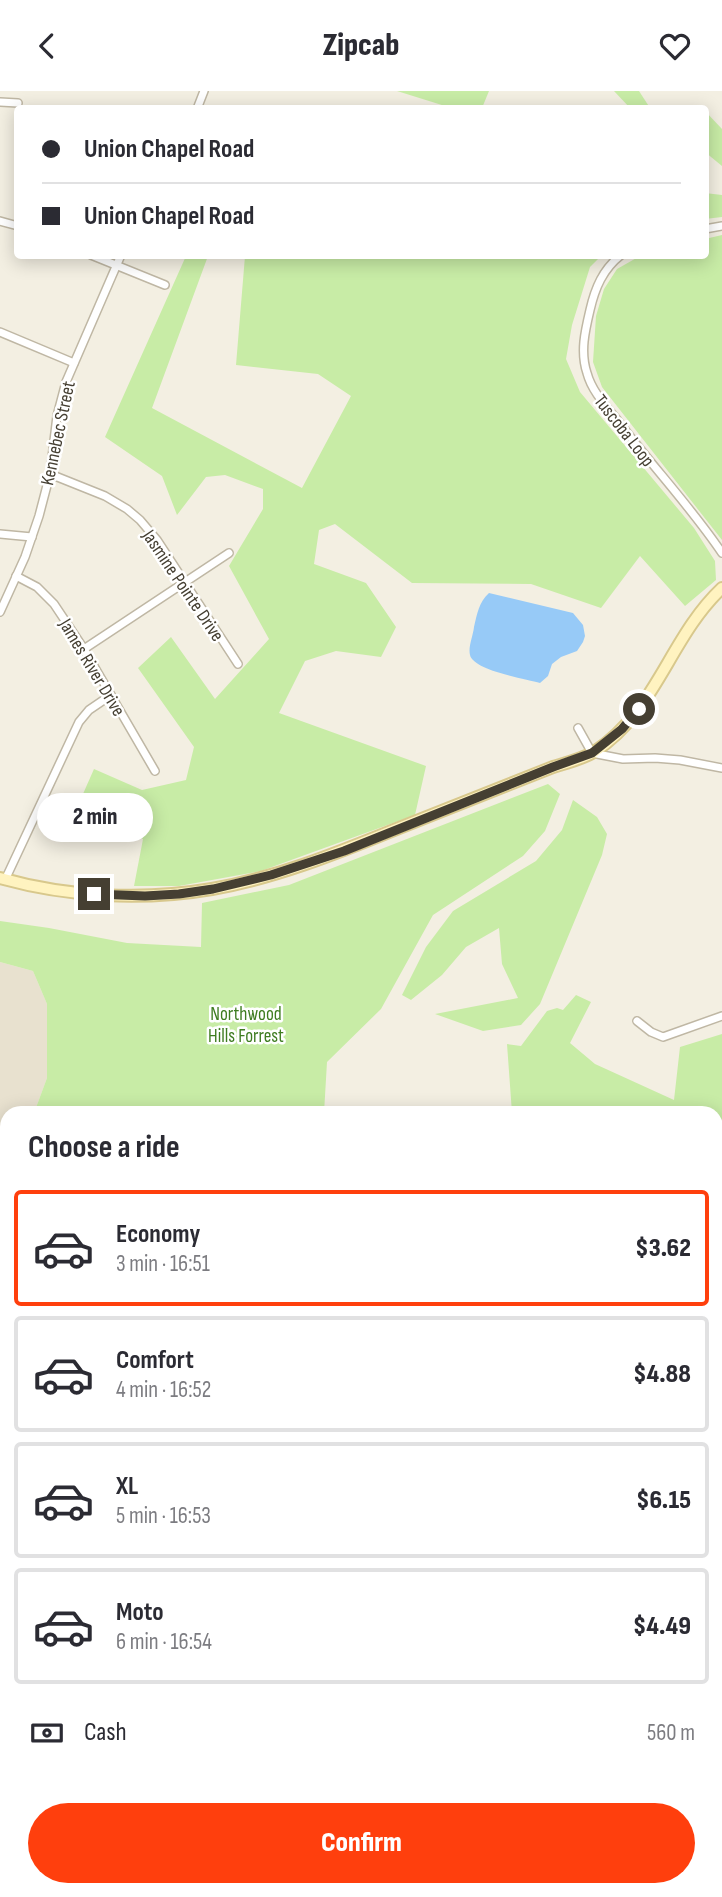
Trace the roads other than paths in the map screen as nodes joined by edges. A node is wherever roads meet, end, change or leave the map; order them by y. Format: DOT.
graph roads {
  1 [pos="0,102"];
  2 [pos="18,103"];
  3 [pos="100,259"];
  4 [pos="120,259"];
  5 [pos="617,259"];
  6 [pos="117,267"];
  7 [pos="165,285"];
  8 [pos="0,331"];
  9 [pos="74,363"];
  10 [pos="50,474"];
  11 [pos="0,534"];
  12 [pos="32,537"];
  13 [pos="229,553"];
  14 [pos="722,553"];
  15 [pos="16,576"];
  16 [pos="184,583"];
  17 [pos="722,588"];
  18 [pos="0,612"];
  19 [pos="84,649"];
  20 [pos="238,664"];
  21 [pos="111,695"];
  22 [pos="578,728"];
  23 [pos="592,753"];
  24 [pos="722,768"];
  25 [pos="155,771"];
  26 [pos="3,879"];
  27 [pos="722,1016"];
  28 [pos="637,1021"];
  1 -- 2 [label="street"];
  3 -- 6 [label="street"];
  4 -- 6 [label="street, Kennebec Street"];
  5 -- 14 [label="street, Tuscoba Loop"];
  6 -- 7 [label="street"];
  6 -- 9 [label="street, Kennebec Street"];
  8 -- 9 [label="street"];
  9 -- 10 [label="street, Kennebec Street"];
  10 -- 12 [label="street, Kennebec Street"];
  10 -- 16 [label="street, Jasmine Pointe Drive"];
  11 -- 12 [label="street"];
  12 -- 15 [label="street, Kennebec Street"];
  13 -- 16 [label="street"];
  15 -- 18 [label="street, Kennebec Street"];
  15 -- 19 [label="street, James River Drive"];
  16 -- 19 [label="street"];
  16 -- 20 [label="street, Jasmine Pointe Drive"];
  17 -- 23 [label="street"];
  19 -- 21 [label="street, James River Drive"];
  21 -- 25 [label="street, James River Drive"];
  21 -- 26 [label="street"];
  22 -- 23 [label="street"];
  23 -- 24 [label="street"];
  23 -- 26 [label="street"];
  27 -- 28 [label="street"];
}
